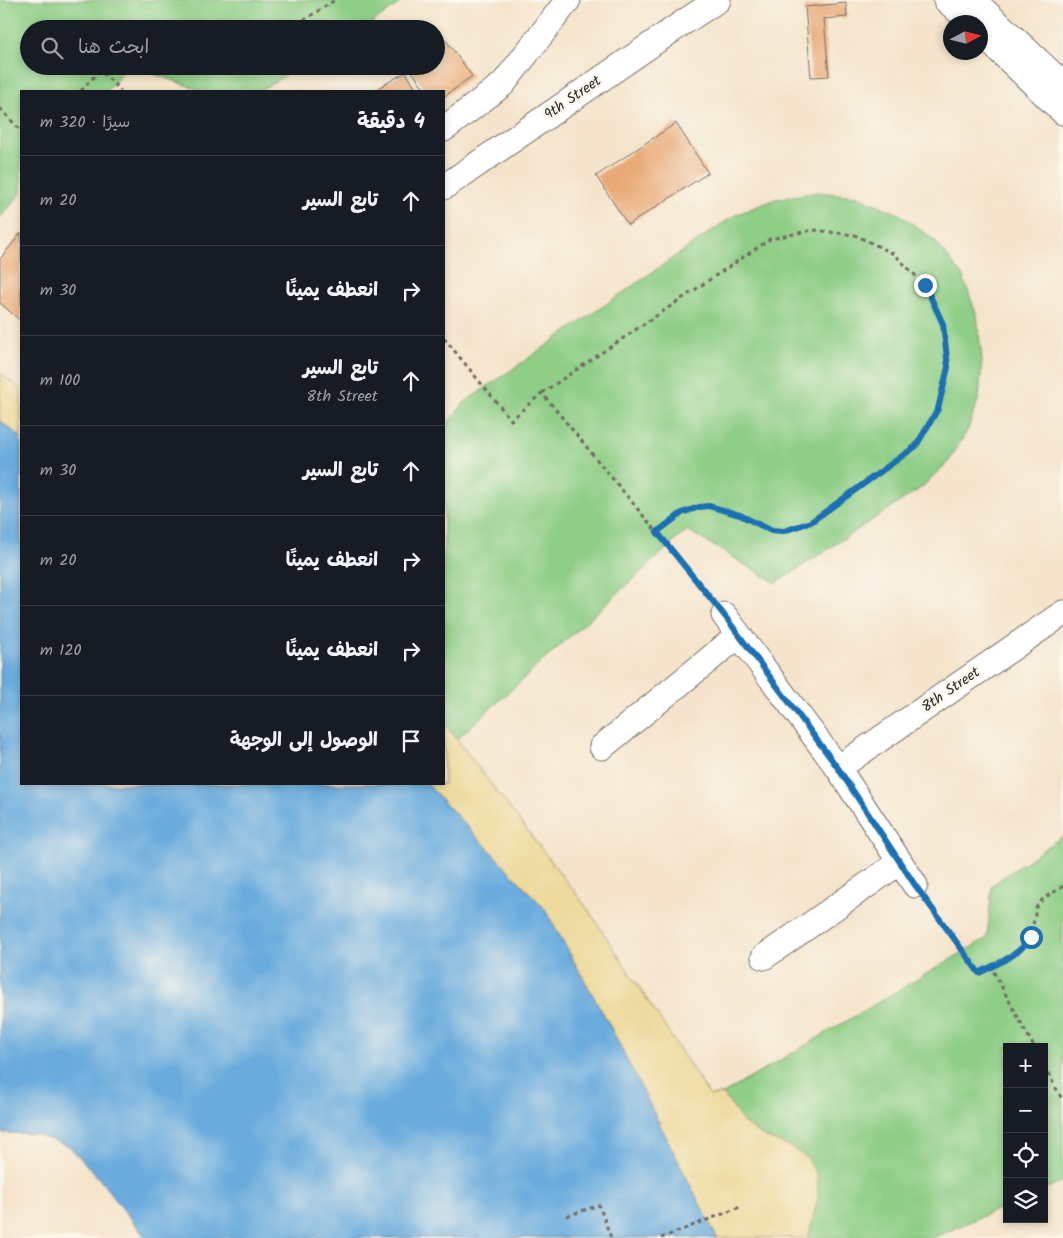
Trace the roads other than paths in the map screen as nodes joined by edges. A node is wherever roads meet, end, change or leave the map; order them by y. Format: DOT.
graph roads {
  1 [pos="568,0"];
  2 [pos="710,3"];
  3 [pos="965,8"];
  4 [pos="988,40"];
  5 [pos="1063,84"];
  6 [pos="1063,112"];
  7 [pos="445,128"];
  8 [pos="445,186"];
  9 [pos="1063,612"];
  10 [pos="724,615"];
  11 [pos="739,635"];
  12 [pos="602,747"];
  13 [pos="838,768"];
  14 [pos="900,862"];
  15 [pos="915,885"];
  16 [pos="764,956"];
  1 -- 7 [label="street"];
  2 -- 8 [label="street, 9th Street"];
  3 -- 5 [label="street"];
  4 -- 6 [label="street"];
  9 -- 13 [label="street, 8th Street"];
  10 -- 11 [label="street"];
  11 -- 12 [label="street"];
  11 -- 13 [label="street"];
  13 -- 14 [label="street"];
  14 -- 15 [label="street"];
  14 -- 16 [label="street"];
}
